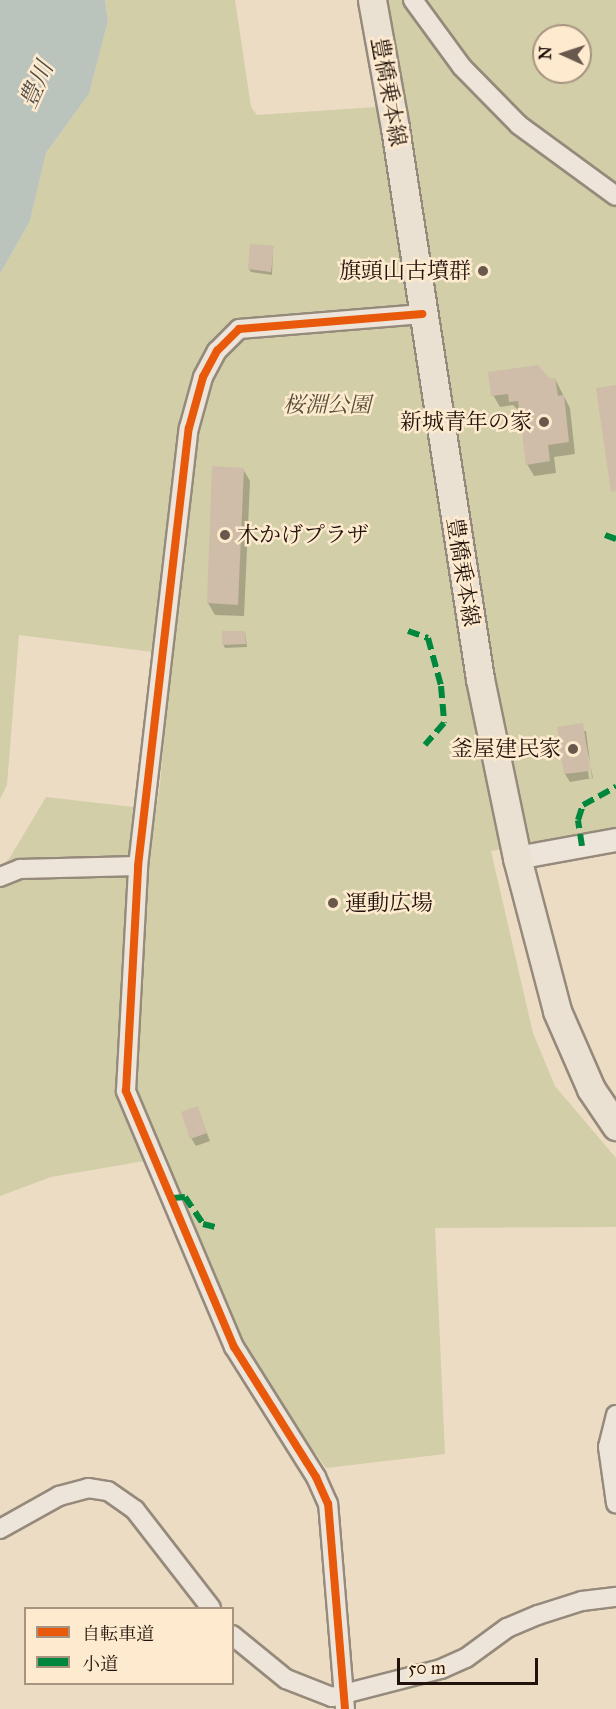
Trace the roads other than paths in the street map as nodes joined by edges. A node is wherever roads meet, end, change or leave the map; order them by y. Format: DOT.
graph roads {
  1 [pos="372,0"];
  2 [pos="413,0"];
  3 [pos="616,195"];
  4 [pos="422,314"];
  5 [pos="616,840"];
  6 [pos="517,858"];
  7 [pos="138,866"];
  8 [pos="0,877"];
  9 [pos="616,1126"];
  10 [pos="616,1415"];
  11 [pos="616,1503"];
  12 [pos="0,1529"];
  13 [pos="616,1597"];
  14 [pos="211,1607"];
  15 [pos="234,1637"];
  16 [pos="344,1701"];
  1 -- 4 [label="main road, 豊橋乗本線"];
  2 -- 3 [label="street"];
  4 -- 6 [label="main road, 豊橋乗本線"];
  4 -- 7 [label="street"];
  5 -- 6 [label="street"];
  6 -- 9 [label="main road, 豊橋乗本線"];
  7 -- 8 [label="street"];
  7 -- 16 [label="street"];
  10 -- 11 [label="street"];
  12 -- 14 [label="street"];
  13 -- 16 [label="street"];
  15 -- 16 [label="street"];
}
